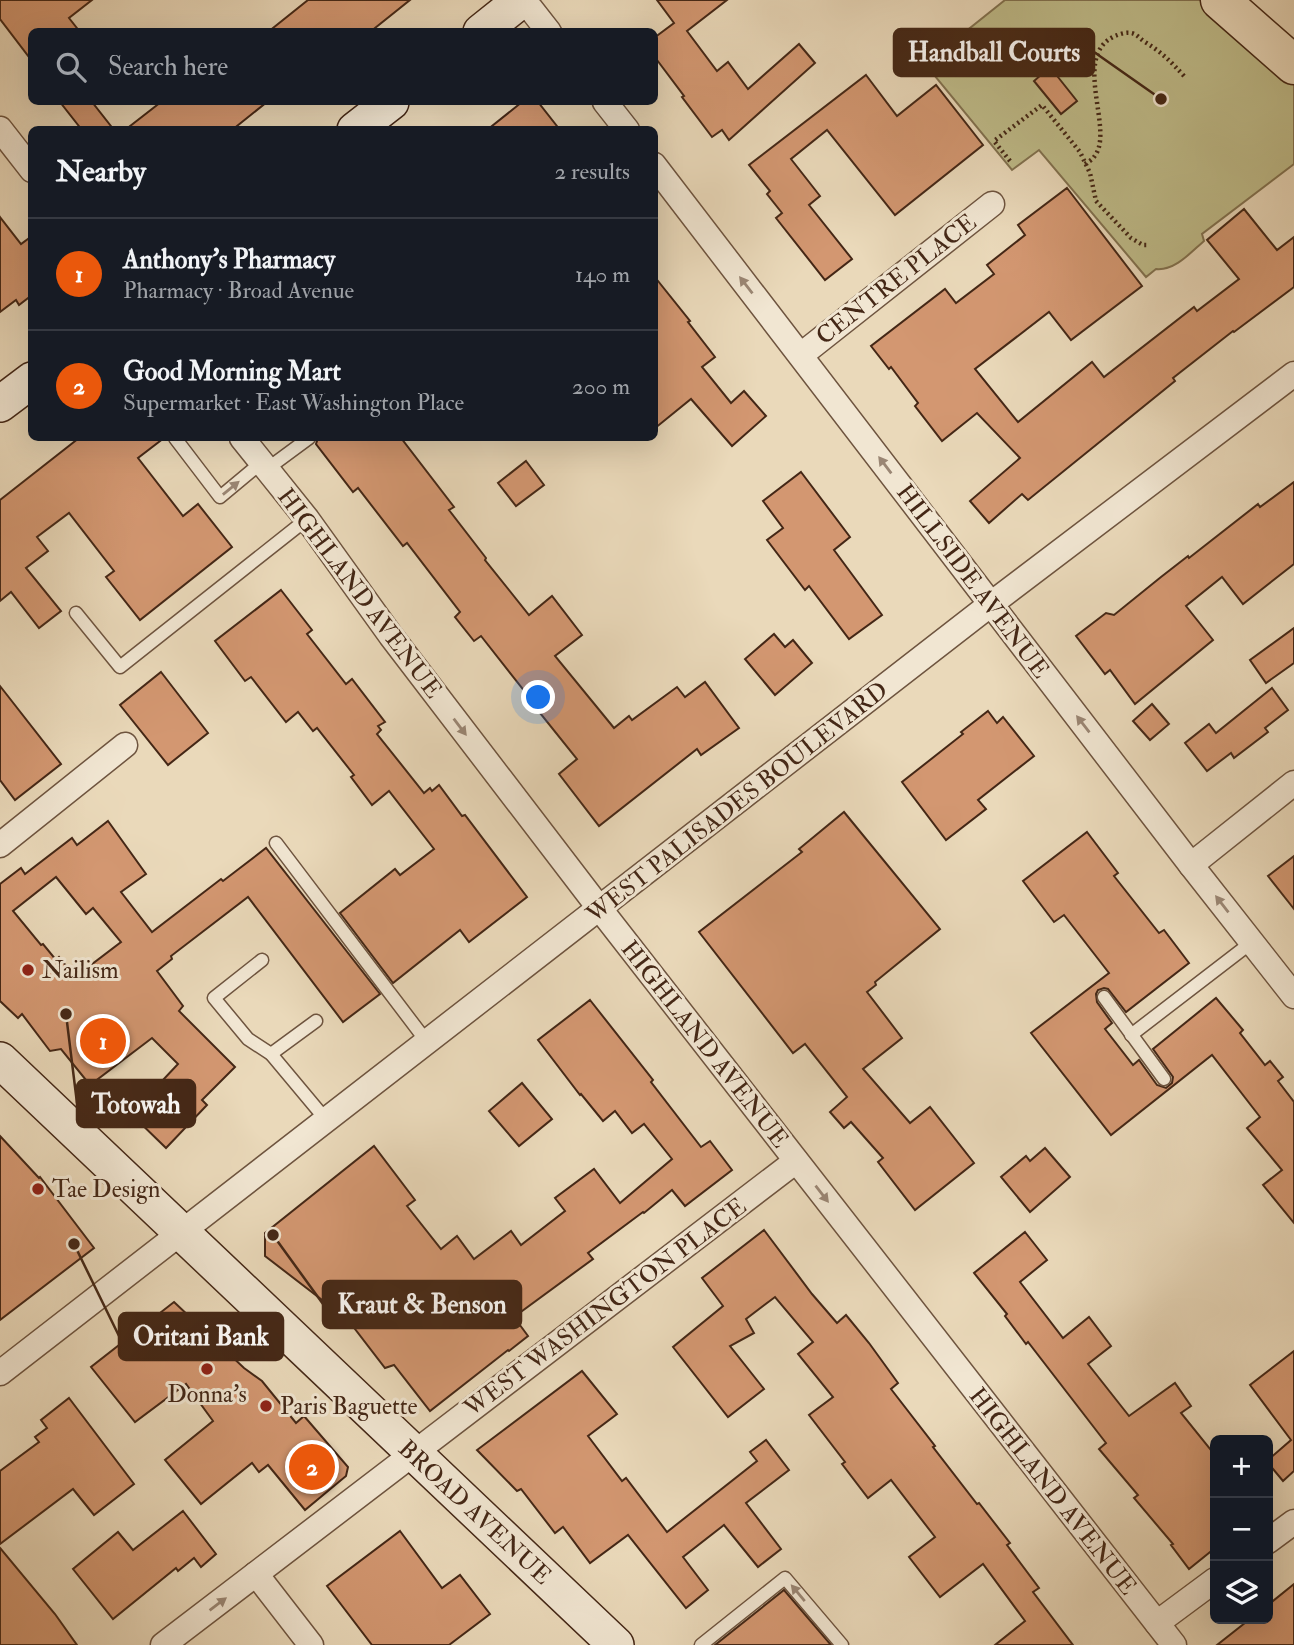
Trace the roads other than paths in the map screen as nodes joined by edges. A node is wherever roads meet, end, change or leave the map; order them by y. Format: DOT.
graph roads {
  1 [pos="523,0"];
  2 [pos="1220,0"];
  3 [pos="486,28"];
  4 [pos="546,28"];
  5 [pos="1294,65"];
  6 [pos="387,105"];
  7 [pos="607,105"];
  8 [pos="360,126"];
  9 [pos="624,126"];
  10 [pos="0,130"];
  11 [pos="28,165"];
  12 [pos="658,170"];
  13 [pos="992,204"];
  14 [pos="800,355"];
  15 [pos="1294,374"];
  16 [pos="28,383"];
  17 [pos="0,404"];
  18 [pos="176,441"];
  19 [pos="244,441"];
  20 [pos="304,441"];
  21 [pos="264,466"];
  22 [pos="307,519"];
  23 [pos="991,604"];
  24 [pos="76,613"];
  25 [pos="125,745"];
  26 [pos="1294,783"];
  27 [pos="276,843"];
  28 [pos="0,845"];
  29 [pos="1191,865"];
  30 [pos="600,909"];
  31 [pos="1252,942"];
  32 [pos="262,960"];
  33 [pos="1294,996"];
  34 [pos="1104,997"];
  35 [pos="316,1021"];
  36 [pos="1131,1035"];
  37 [pos="427,1042"];
  38 [pos="271,1054"];
  39 [pos="0,1060"];
  40 [pos="1164,1079"];
  41 [pos="327,1121"];
  42 [pos="796,1161"];
  43 [pos="182,1233"];
  44 [pos="0,1373"];
  45 [pos="414,1453"];
  46 [pos="1294,1522"];
  47 [pos="1273,1537"];
  48 [pos="256,1574"];
  49 [pos="1210,1584"];
  50 [pos="1157,1623"];
  51 [pos="163,1645"];
  52 [pos="310,1645"];
  53 [pos="616,1645"];
  54 [pos="701,1645"];
  55 [pos="842,1645"];
  56 [pos="1174,1645"];
  1 -- 3 [label="main road"];
  1 -- 4 [label="street"];
  2 -- 5 [label="main road"];
  6 -- 8 [label="main road"];
  7 -- 9 [label="street"];
  10 -- 11 [label="street"];
  14 -- 12 [label="street, HILLSIDE AVENUE, one-way"];
  13 -- 14 [label="street, CENTRE PLACE"];
  23 -- 14 [label="street, HILLSIDE AVENUE, one-way"];
  15 -- 23 [label="street, WEST PALISADES BOULEVARD"];
  16 -- 17 [label="main road"];
  18 -- 21 [label="lane, one-way"];
  19 -- 21 [label="street, HIGHLAND AVENUE"];
  20 -- 21 [label="lane"];
  21 -- 22 [label="street, HIGHLAND AVENUE"];
  22 -- 24 [label="lane"];
  22 -- 30 [label="street, HIGHLAND AVENUE, one-way"];
  29 -- 23 [label="street, HILLSIDE AVENUE, one-way"];
  23 -- 30 [label="street, WEST PALISADES BOULEVARD"];
  25 -- 28 [label="street"];
  26 -- 29 [label="street"];
  27 -- 37 [label="lane"];
  31 -- 29 [label="street, HILLSIDE AVENUE, one-way"];
  30 -- 37 [label="street, WEST PALISADES BOULEVARD"];
  30 -- 42 [label="street, HIGHLAND AVENUE"];
  31 -- 33 [label="street, HILLSIDE AVENUE"];
  31 -- 36 [label="lane"];
  32 -- 38 [label="lane"];
  34 -- 36 [label="lane"];
  35 -- 38 [label="lane"];
  36 -- 40 [label="lane"];
  37 -- 41 [label="street, WEST PALISADES BOULEVARD"];
  38 -- 41 [label="lane"];
  39 -- 43 [label="main road, BROAD AVENUE"];
  41 -- 43 [label="street, WEST PALISADES BOULEVARD"];
  42 -- 45 [label="street, WEST WASHINGTON PLACE"];
  42 -- 50 [label="street, HIGHLAND AVENUE, one-way"];
  43 -- 44 [label="street, WEST PALISADES BOULEVARD"];
  43 -- 45 [label="main road, BROAD AVENUE"];
  45 -- 48 [label="street, WEST WASHINGTON PLACE"];
  45 -- 53 [label="main road, BROAD AVENUE"];
  46 -- 47 [label="street"];
  51 -- 48 [label="street, WEST WASHINGTON PLACE, one-way"];
  48 -- 52 [label="street"];
  49 -- 50 [label="street"];
  50 -- 56 [label="street, HIGHLAND AVENUE"];
  55 -- 54 [label="lane, one-way"];
}
